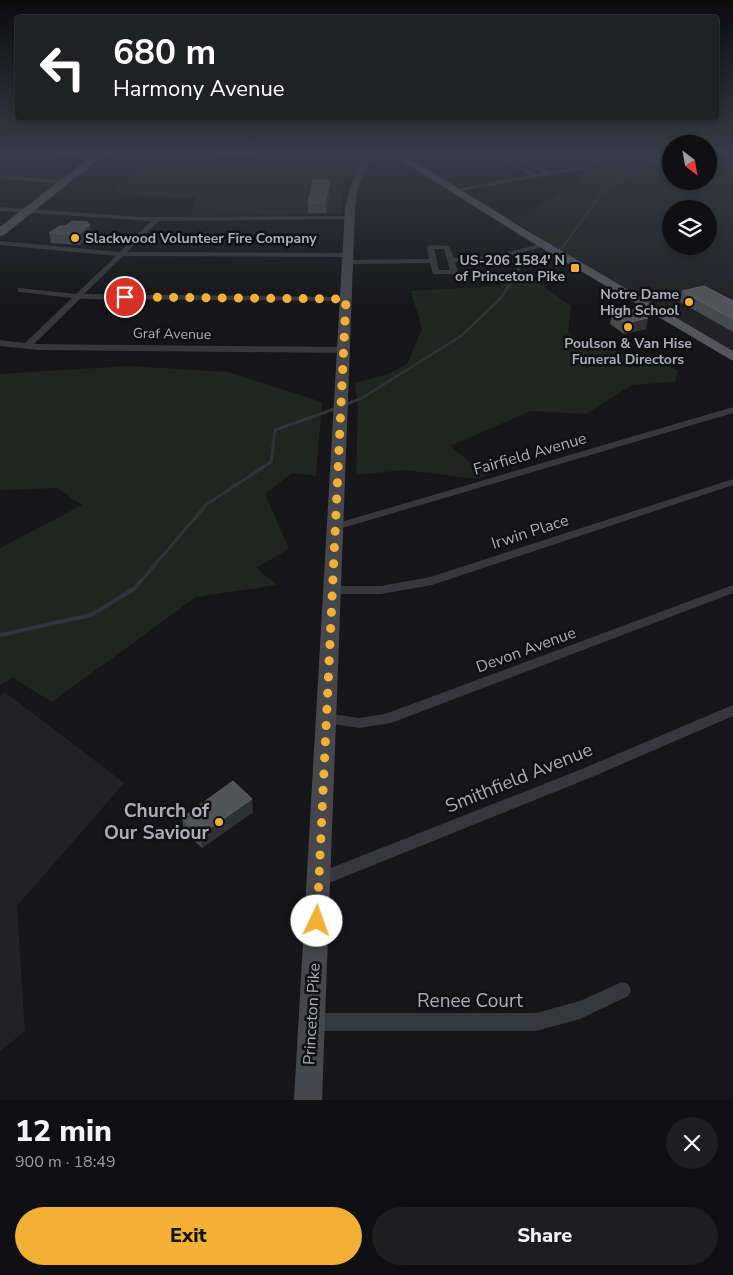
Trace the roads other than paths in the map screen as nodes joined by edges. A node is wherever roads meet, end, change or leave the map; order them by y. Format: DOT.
graph roads {
  1 [pos="32,203"];
  2 [pos="351,203"];
  3 [pos="477,203"];
  4 [pos="0,209"];
  5 [pos="22,211"];
  6 [pos="349,217"];
  7 [pos="157,219"];
  8 [pos="0,225"];
  9 [pos="0,232"];
  10 [pos="0,243"];
  11 [pos="552,250"];
  12 [pos="122,254"];
  13 [pos="348,259"];
  14 [pos="434,260"];
  15 [pos="451,260"];
  16 [pos="21,290"];
  17 [pos="79,296"];
  18 [pos="346,299"];
  19 [pos="0,343"];
  20 [pos="27,346"];
  21 [pos="343,350"];
  22 [pos="733,356"];
  23 [pos="733,410"];
  24 [pos="733,482"];
  25 [pos="335,527"];
  26 [pos="733,589"];
  27 [pos="332,590"];
  28 [pos="733,710"];
  29 [pos="326,718"];
  30 [pos="319,880"];
  31 [pos="622,990"];
  32 [pos="312,1022"];
  33 [pos="308,1100"];
  1 -- 5 [label="main road"];
  2 -- 6 [label="main road, Princeton Pike"];
  3 -- 11 [label="main road"];
  4 -- 5 [label="street"];
  5 -- 7 [label="street"];
  5 -- 8 [label="main road"];
  5 -- 9 [label="main road"];
  6 -- 7 [label="street"];
  6 -- 13 [label="main road, Princeton Pike"];
  7 -- 12 [label="street"];
  10 -- 12 [label="street"];
  11 -- 15 [label="street"];
  11 -- 22 [label="main road"];
  12 -- 13 [label="street"];
  12 -- 17 [label="street"];
  13 -- 14 [label="street"];
  13 -- 18 [label="main road, Princeton Pike"];
  14 -- 15 [label="street"];
  14 -- 15 [label="street"];
  16 -- 17 [label="street"];
  17 -- 18 [label="street"];
  17 -- 20 [label="street"];
  18 -- 21 [label="main road, Princeton Pike"];
  19 -- 20 [label="street, Graf Avenue"];
  20 -- 21 [label="street, Graf Avenue"];
  21 -- 25 [label="main road, Princeton Pike"];
  23 -- 25 [label="street, Fairfield Avenue"];
  24 -- 27 [label="street, Irwin Place"];
  25 -- 27 [label="main road, Princeton Pike"];
  26 -- 29 [label="street, Devon Avenue"];
  27 -- 29 [label="main road, Princeton Pike"];
  28 -- 30 [label="street, Smithfield Avenue"];
  29 -- 30 [label="main road, Princeton Pike"];
  30 -- 32 [label="main road, Princeton Pike"];
  31 -- 32 [label="street, Renee Court"];
  32 -- 33 [label="main road, Princeton Pike"];
}
